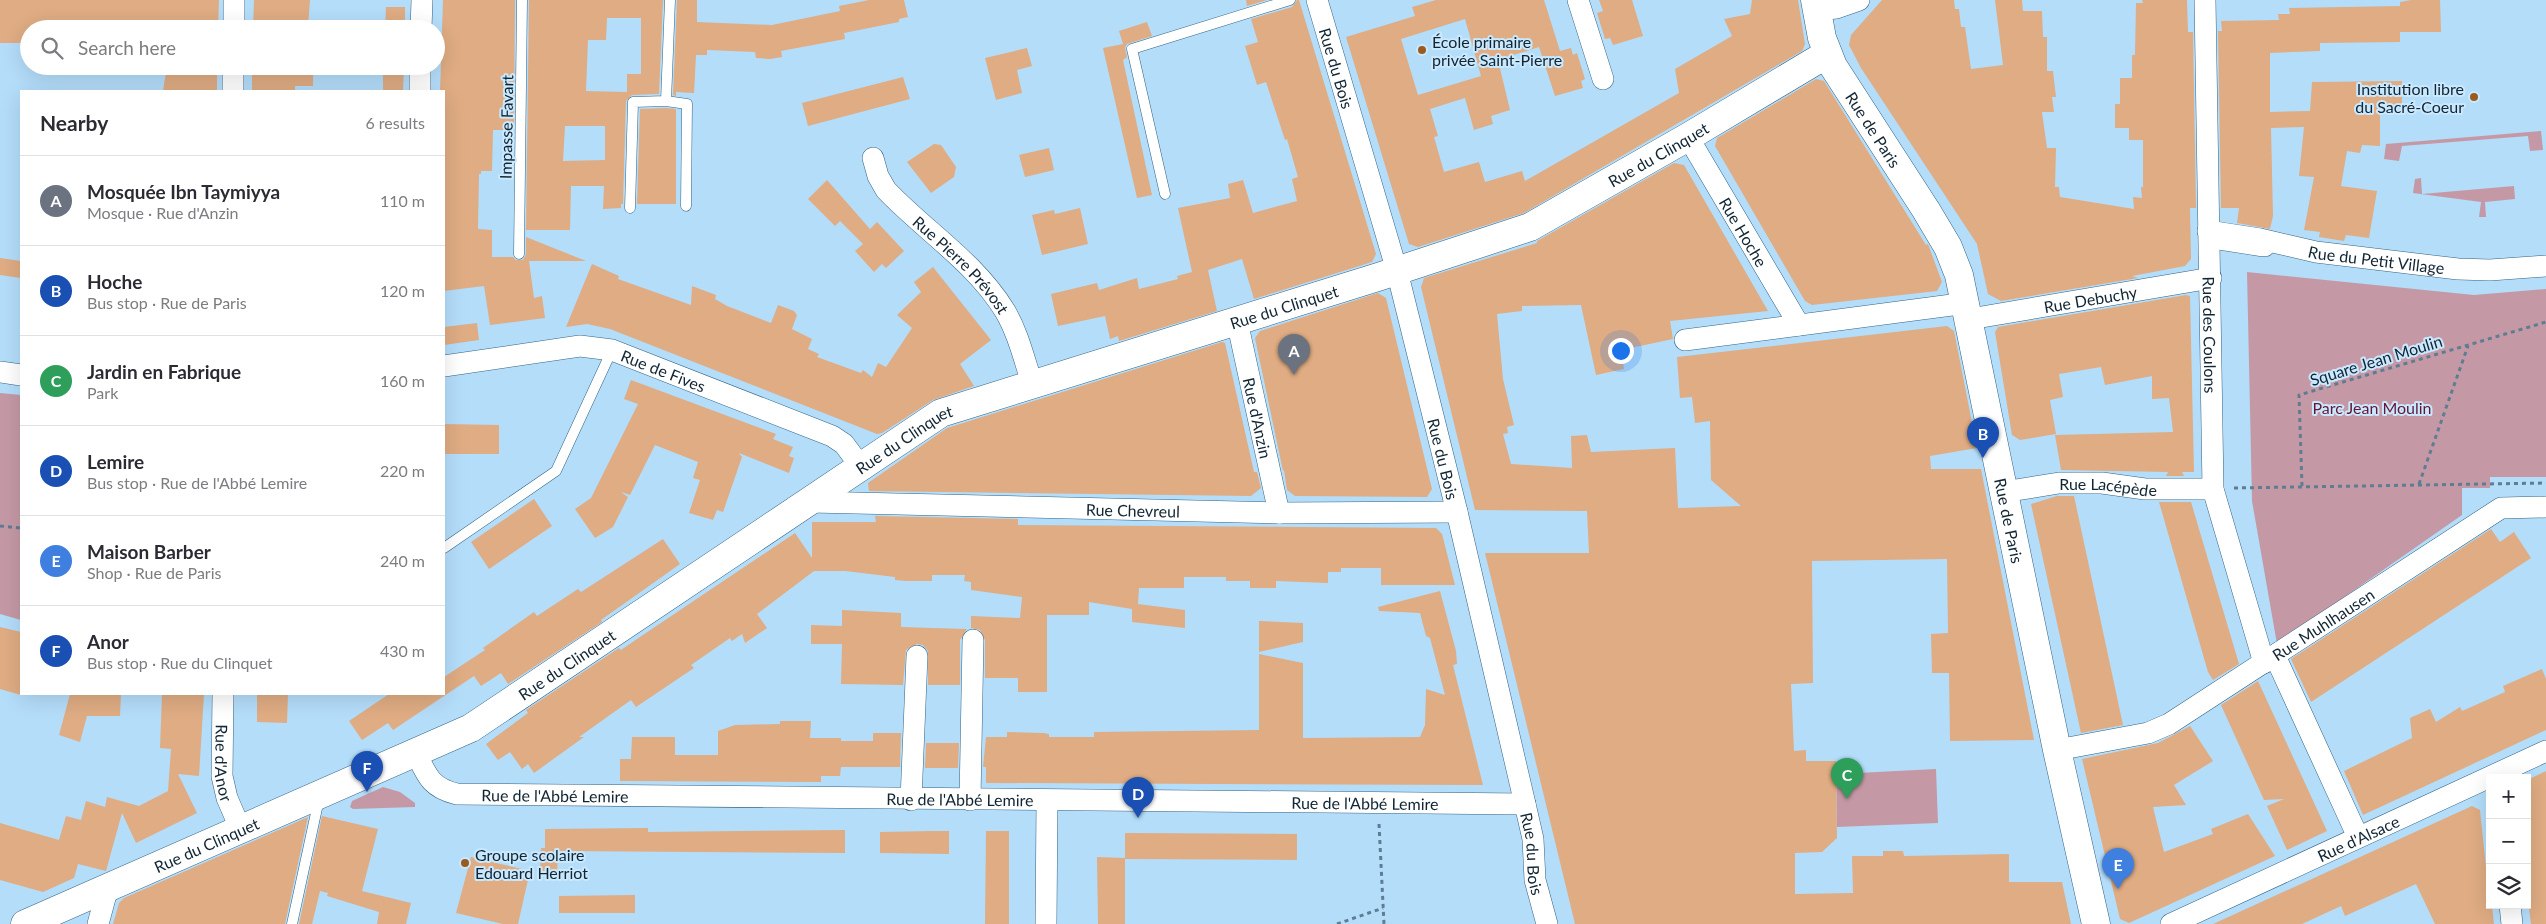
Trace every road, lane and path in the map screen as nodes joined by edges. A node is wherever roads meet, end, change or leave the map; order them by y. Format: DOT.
graph roads {
  1 [pos="234,0"];
  2 [pos="422,0"];
  3 [pos="522,0"];
  4 [pos="670,0"];
  5 [pos="1290,0"];
  6 [pos="1317,0"];
  7 [pos="1578,0"];
  8 [pos="1859,0"];
  9 [pos="2204,0"];
  10 [pos="1816,5"];
  11 [pos="234,20"];
  12 [pos="421,20"];
  13 [pos="1827,54"];
  14 [pos="233,75"];
  15 [pos="420,75"];
  16 [pos="1603,79"];
  17 [pos="233,90"];
  18 [pos="420,90"];
  19 [pos="666,101"];
  20 [pos="1688,137"];
  21 [pos="873,158"];
  22 [pos="1164,194"];
  23 [pos="686,206"];
  24 [pos="630,208"];
  25 [pos="2208,237"];
  26 [pos="519,254"];
  27 [pos="2546,266"];
  28 [pos="1397,271"];
  29 [pos="2210,278"];
  30 [pos="1968,311"];
  31 [pos="1237,321"];
  32 [pos="2546,322"];
  33 [pos="1799,325"];
  34 [pos="1685,340"];
  35 [pos="2468,345"];
  36 [pos="612,350"];
  37 [pos="445,366"];
  38 [pos="0,372"];
  39 [pos="20,375"];
  40 [pos="1032,383"];
  41 [pos="861,467"];
  42 [pos="2546,483"];
  43 [pos="2419,484"];
  44 [pos="2302,486"];
  45 [pos="2213,489"];
  46 [pos="2003,492"];
  47 [pos="811,502"];
  48 [pos="2546,507"];
  49 [pos="1457,512"];
  50 [pos="1279,513"];
  51 [pos="0,526"];
  52 [pos="20,528"];
  53 [pos="445,547"];
  54 [pos="973,640"];
  55 [pos="917,656"];
  56 [pos="2270,659"];
  57 [pos="223,695"];
  58 [pos="2057,750"];
  59 [pos="2546,751"];
  60 [pos="416,753"];
  61 [pos="2498,774"];
  62 [pos="2486,780"];
  63 [pos="321,794"];
  64 [pos="911,800"];
  65 [pos="970,800"];
  66 [pos="1047,801"];
  67 [pos="1378,803"];
  68 [pos="1525,804"];
  69 [pos="240,828"];
  70 [pos="2358,837"];
  71 [pos="108,887"];
  72 [pos="1383,908"];
  73 [pos="2510,909"];
  74 [pos="24,924"];
  75 [pos="98,924"];
  76 [pos="292,924"];
  77 [pos="1046,924"];
  78 [pos="1337,924"];
  79 [pos="1384,924"];
  80 [pos="1547,924"];
  81 [pos="2096,924"];
  82 [pos="2172,924"];
  83 [pos="2512,924"];
  1 -- 11 [label="street"];
  2 -- 12 [label="street"];
  3 -- 26 [label="lane, Impasse Favart"];
  4 -- 19 [label="lane"];
  5 -- 22 [label="lane"];
  6 -- 28 [label="street, Rue du Bois"];
  7 -- 16 [label="street"];
  8 -- 10 [label="street"];
  9 -- 25 [label="street, Rue des Coulons"];
  10 -- 13 [label="street, Rue de Paris"];
  13 -- 20 [label="street, Rue du Clinquet"];
  13 -- 30 [label="street, Rue de Paris"];
  14 -- 17 [label="street"];
  15 -- 18 [label="street"];
  19 -- 23 [label="lane"];
  19 -- 24 [label="lane"];
  20 -- 28 [label="street, Rue du Clinquet"];
  20 -- 33 [label="street, Rue Hoche"];
  21 -- 40 [label="street, Rue Pierre Prévost"];
  25 -- 27 [label="street, Rue du Petit Village"];
  25 -- 29 [label="street, Rue des Coulons"];
  28 -- 31 [label="street, Rue du Clinquet"];
  28 -- 49 [label="street, Rue du Bois"];
  29 -- 30 [label="street, Rue Debuchy"];
  29 -- 45 [label="street, Rue des Coulons"];
  30 -- 33 [label="street"];
  30 -- 46 [label="street, Rue de Paris"];
  31 -- 40 [label="street, Rue du Clinquet"];
  31 -- 50 [label="street, Rue d'Anzin"];
  32 -- 35 [label="path, Square Jean Moulin"];
  33 -- 34 [label="street"];
  35 -- 43 [label="path"];
  35 -- 44 [label="path, Square Jean Moulin"];
  36 -- 37 [label="street, Rue de Fives"];
  36 -- 41 [label="street, Rue de Fives"];
  36 -- 53 [label="lane"];
  38 -- 39 [label="street"];
  40 -- 41 [label="street, Rue du Clinquet"];
  41 -- 47 [label="street, Rue du Clinquet"];
  42 -- 43 [label="path"];
  43 -- 44 [label="path"];
  44 -- 45 [label="path"];
  45 -- 46 [label="street, Rue Lacépède"];
  45 -- 56 [label="street, Rue des Coulons"];
  46 -- 58 [label="street, Rue de Paris"];
  47 -- 50 [label="street, Rue Chevreul"];
  47 -- 60 [label="street, Rue du Clinquet"];
  48 -- 56 [label="street, Rue Muhlhausen"];
  49 -- 50 [label="street, Rue Chevreul"];
  49 -- 68 [label="street, Rue du Bois"];
  51 -- 52 [label="path"];
  54 -- 65 [label="street"];
  55 -- 64 [label="street"];
  56 -- 58 [label="street"];
  56 -- 70 [label="street, Rue Muhlhausen"];
  57 -- 69 [label="street, Rue d'Anor"];
  58 -- 81 [label="street, Rue de Paris"];
  59 -- 61 [label="street, Rue d'Alsace"];
  60 -- 63 [label="street, Rue du Clinquet"];
  60 -- 64 [label="street, Rue de l'Abbé Lemire"];
  62 -- 70 [label="street, Rue d'Alsace"];
  63 -- 69 [label="street, Rue du Clinquet"];
  63 -- 76 [label="lane"];
  64 -- 65 [label="street, Rue de l'Abbé Lemire"];
  65 -- 66 [label="street, Rue de l'Abbé Lemire"];
  66 -- 67 [label="street, Rue de l'Abbé Lemire"];
  66 -- 77 [label="street"];
  67 -- 68 [label="street, Rue de l'Abbé Lemire"];
  67 -- 72 [label="path"];
  68 -- 80 [label="street, Rue du Bois"];
  69 -- 71 [label="street, Rue du Clinquet"];
  70 -- 82 [label="street, Rue d'Alsace"];
  71 -- 74 [label="street, Rue du Clinquet"];
  71 -- 75 [label="street"];
  72 -- 78 [label="path"];
  72 -- 79 [label="path"];
  73 -- 83 [label="street"];
}
